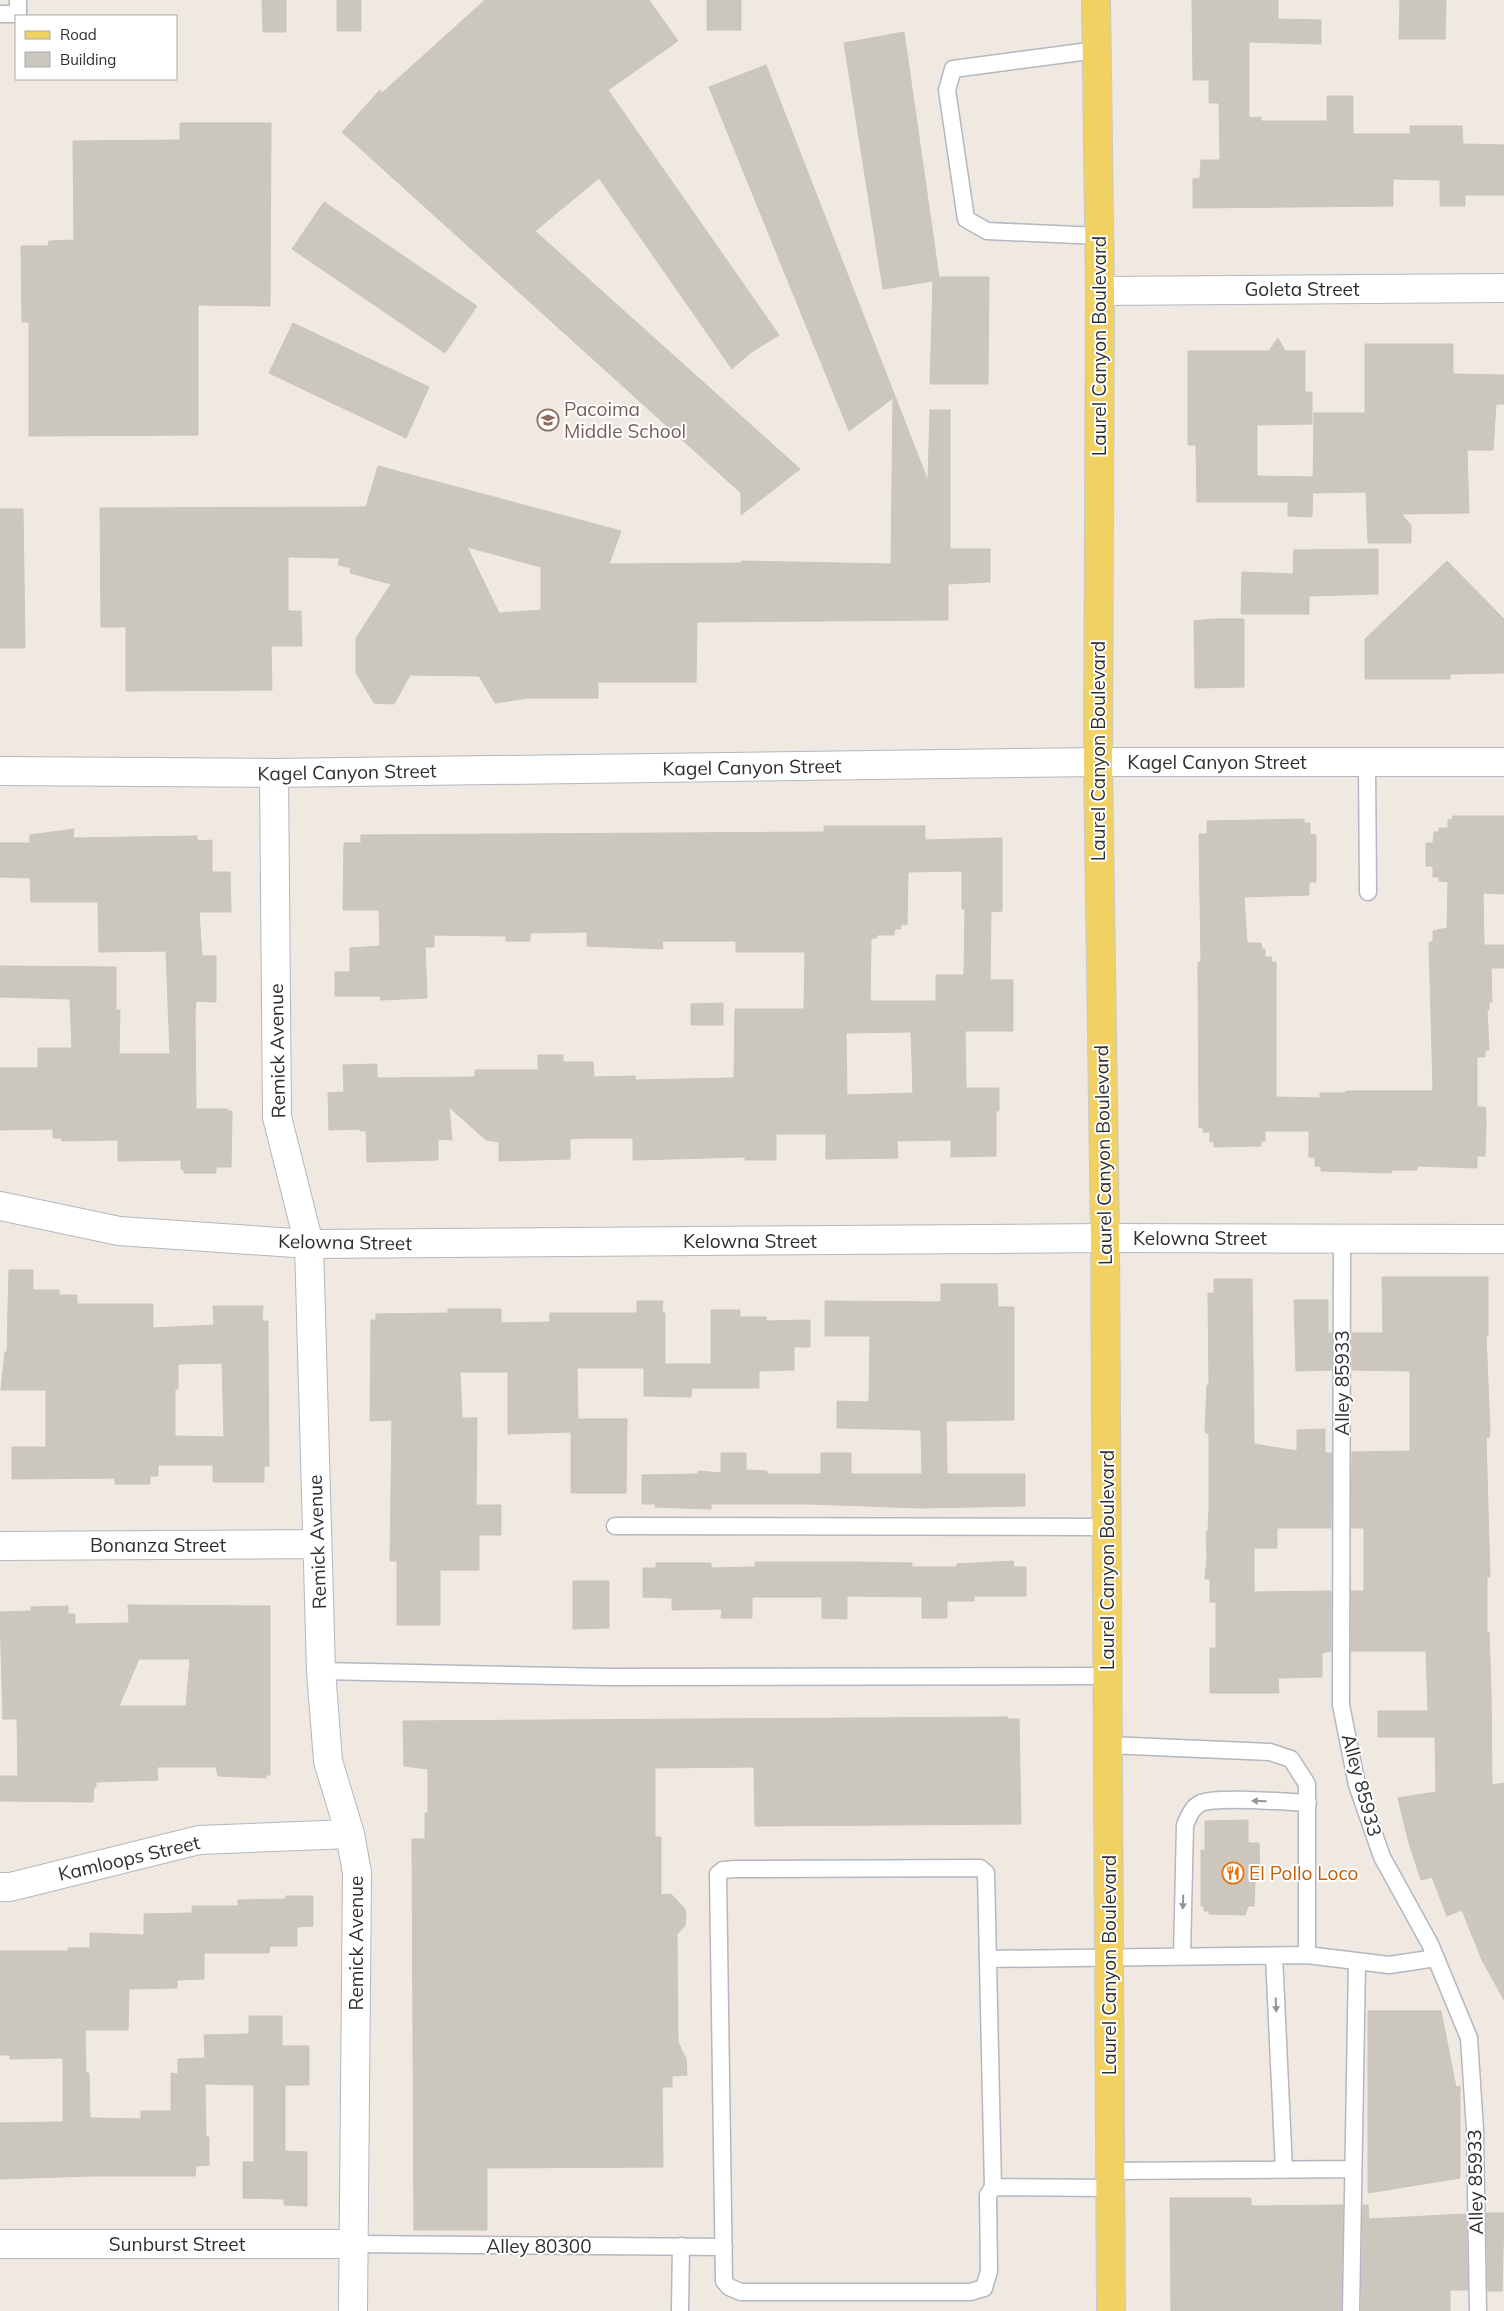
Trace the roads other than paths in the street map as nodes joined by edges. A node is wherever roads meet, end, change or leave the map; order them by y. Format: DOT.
graph roads {
  1 [pos="18,0"];
  2 [pos="1096,0"];
  3 [pos="0,14"];
  4 [pos="1097,50"];
  5 [pos="1100,236"];
  6 [pos="1504,288"];
  7 [pos="1100,291"];
  8 [pos="1098,762"];
  9 [pos="1367,762"];
  10 [pos="1504,762"];
  11 [pos="0,771"];
  12 [pos="274,773"];
  13 [pos="1368,892"];
  14 [pos="0,1206"];
  15 [pos="1105,1238"];
  16 [pos="1342,1238"];
  17 [pos="1504,1238"];
  18 [pos="309,1244"];
  19 [pos="615,1526"];
  20 [pos="1106,1527"];
  21 [pos="317,1544"];
  22 [pos="0,1546"];
  23 [pos="321,1671"];
  24 [pos="1107,1676"];
  25 [pos="1108,1745"];
  26 [pos="1308,1803"];
  27 [pos="350,1834"];
  28 [pos="0,1888"];
  29 [pos="1307,1955"];
  30 [pos="1182,1956"];
  31 [pos="1274,1956"];
  32 [pos="1109,1957"];
  33 [pos="1436,1958"];
  34 [pos="988,1959"];
  35 [pos="1357,1961"];
  36 [pos="1353,2169"];
  37 [pos="1284,2170"];
  38 [pos="1110,2179"];
  39 [pos="993,2187"];
  40 [pos="0,2244"];
  41 [pos="354,2244"];
  42 [pos="681,2246"];
  43 [pos="724,2247"];
  44 [pos="353,2311"];
  45 [pos="680,2311"];
  46 [pos="1111,2311"];
  47 [pos="1350,2311"];
  48 [pos="1478,2311"];
  1 -- 3 [label="lane"];
  2 -- 4 [label="main road, Laurel Canyon Boulevard"];
  4 -- 5 [label="main road, Laurel Canyon Boulevard"];
  4 -- 5 [label="lane"];
  5 -- 7 [label="main road, Laurel Canyon Boulevard"];
  6 -- 7 [label="street, Goleta Street"];
  7 -- 8 [label="main road, Laurel Canyon Boulevard"];
  8 -- 9 [label="street, Kagel Canyon Street"];
  8 -- 12 [label="street, Kagel Canyon Street"];
  8 -- 15 [label="main road, Laurel Canyon Boulevard"];
  9 -- 10 [label="street, Kagel Canyon Street"];
  9 -- 13 [label="lane"];
  11 -- 12 [label="street, Kagel Canyon Street"];
  12 -- 18 [label="street, Remick Avenue"];
  14 -- 18 [label="street, Kelowna Street"];
  15 -- 16 [label="street, Kelowna Street"];
  15 -- 18 [label="street, Kelowna Street"];
  15 -- 20 [label="main road, Laurel Canyon Boulevard"];
  16 -- 17 [label="street, Kelowna Street"];
  16 -- 33 [label="lane, Alley 85933"];
  18 -- 21 [label="street, Remick Avenue"];
  19 -- 20 [label="lane"];
  20 -- 24 [label="main road, Laurel Canyon Boulevard"];
  21 -- 22 [label="street, Bonanza Street"];
  21 -- 23 [label="street, Remick Avenue"];
  23 -- 24 [label="lane"];
  23 -- 27 [label="street, Remick Avenue"];
  24 -- 25 [label="main road, Laurel Canyon Boulevard"];
  25 -- 26 [label="lane"];
  25 -- 32 [label="main road, Laurel Canyon Boulevard"];
  26 -- 29 [label="lane"];
  26 -- 30 [label="lane, one-way"];
  27 -- 28 [label="street, Kamloops Street"];
  27 -- 41 [label="street, Remick Avenue"];
  29 -- 31 [label="lane"];
  29 -- 35 [label="lane"];
  30 -- 31 [label="lane"];
  30 -- 32 [label="lane"];
  31 -- 37 [label="lane, one-way"];
  32 -- 34 [label="lane"];
  32 -- 38 [label="main road, Laurel Canyon Boulevard"];
  33 -- 35 [label="lane"];
  33 -- 48 [label="lane, Alley 85933"];
  34 -- 39 [label="lane"];
  34 -- 43 [label="lane"];
  35 -- 36 [label="lane"];
  36 -- 37 [label="lane"];
  36 -- 47 [label="lane"];
  37 -- 38 [label="lane"];
  38 -- 39 [label="lane"];
  38 -- 46 [label="main road, Laurel Canyon Boulevard"];
  39 -- 43 [label="lane"];
  40 -- 41 [label="street, Sunburst Street"];
  41 -- 42 [label="lane, Alley 80300"];
  41 -- 44 [label="street, Remick Avenue"];
  42 -- 43 [label="lane, Alley 80300"];
  42 -- 45 [label="lane"];
}
